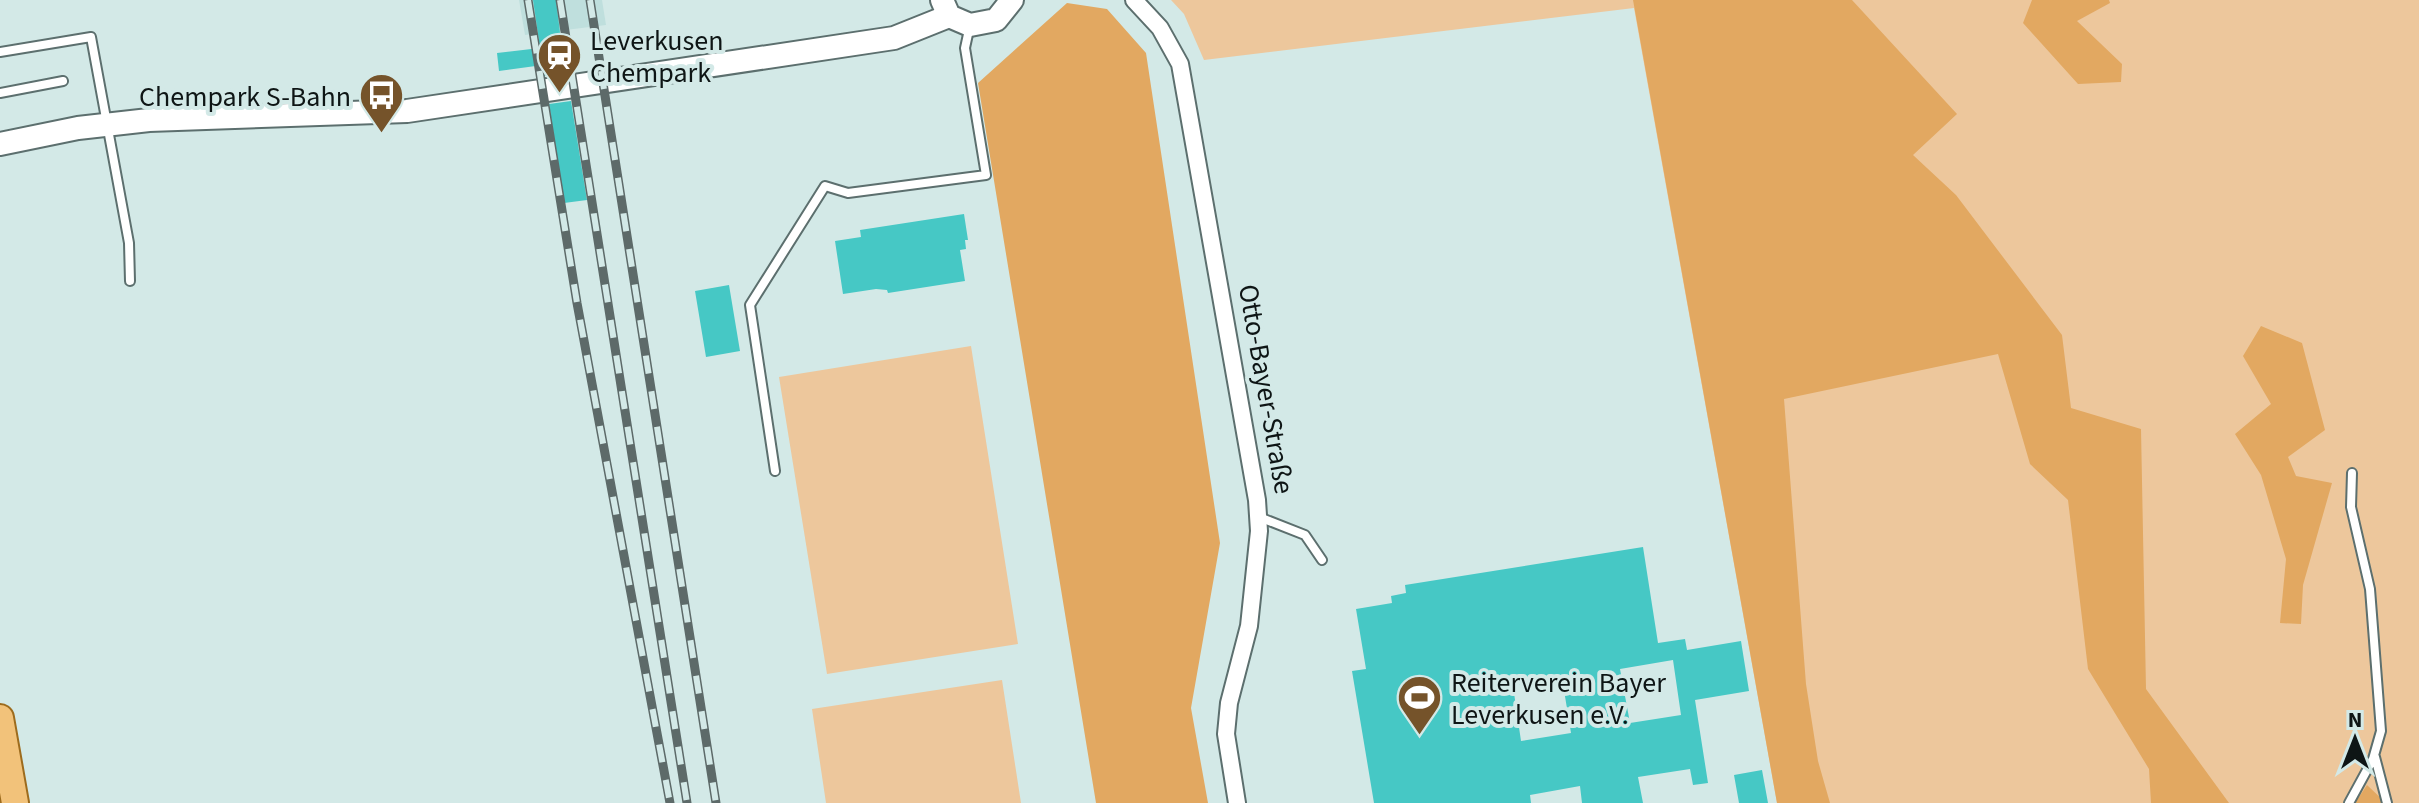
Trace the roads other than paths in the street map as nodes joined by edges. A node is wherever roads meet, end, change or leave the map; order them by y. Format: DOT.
graph roads {
  1 [pos="1012,0"];
  2 [pos="1134,0"];
  3 [pos="945,8"];
  4 [pos="970,25"];
  5 [pos="0,52"];
  6 [pos="63,81"];
  7 [pos="0,93"];
  8 [pos="105,124"];
  9 [pos="0,144"];
  10 [pos="130,281"];
  11 [pos="775,471"];
  12 [pos="2352,473"];
  13 [pos="1259,517"];
  14 [pos="1322,560"];
  15 [pos="0,718"];
  16 [pos="2375,753"];
  17 [pos="15,803"];
  18 [pos="1237,803"];
  19 [pos="2349,803"];
  20 [pos="2387,803"];
  1 -- 4 [label="street"];
  2 -- 13 [label="street, Otto-Bayer-Straße"];
  3 -- 4 [label="street"];
  3 -- 8 [label="street"];
  4 -- 11 [label="lane"];
  5 -- 8 [label="lane"];
  6 -- 7 [label="lane"];
  8 -- 9 [label="street"];
  8 -- 10 [label="lane"];
  12 -- 16 [label="lane"];
  13 -- 14 [label="lane"];
  13 -- 18 [label="street, Otto-Bayer-Straße"];
  15 -- 17 [label="main road"];
  16 -- 19 [label="lane"];
  16 -- 20 [label="lane"];
}
